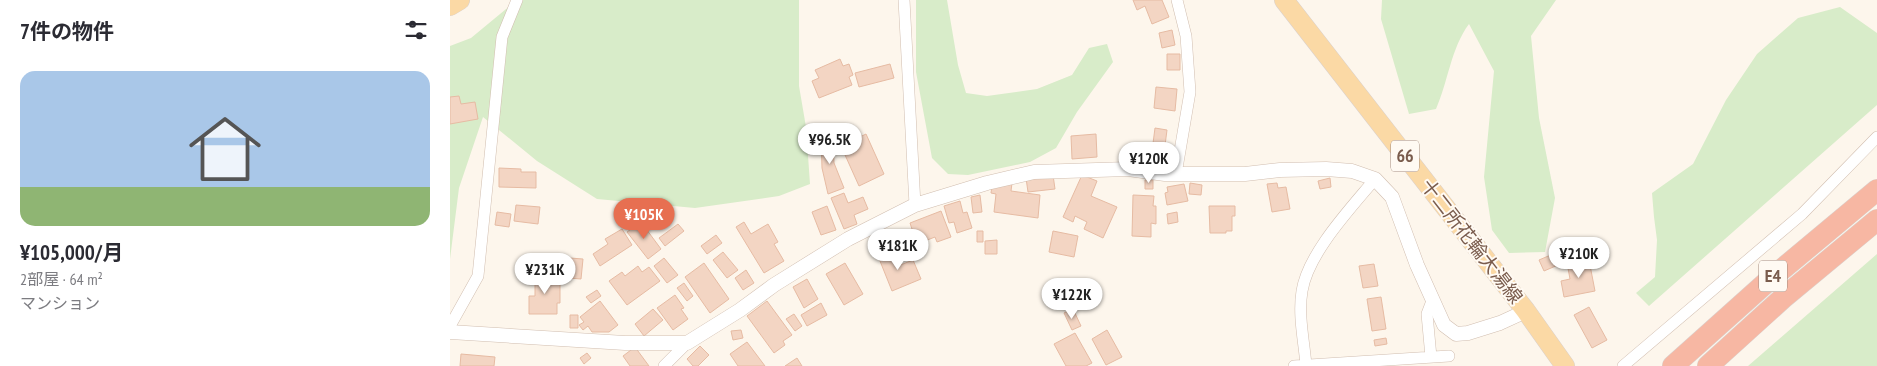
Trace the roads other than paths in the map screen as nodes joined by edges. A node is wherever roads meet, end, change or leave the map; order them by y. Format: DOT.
graph roads {
  1 [pos="460,0"];
  2 [pos="517,0"];
  3 [pos="904,0"];
  4 [pos="1177,0"];
  5 [pos="1284,0"];
  6 [pos="450,6"];
  7 [pos="1877,137"];
  8 [pos="1176,174"];
  9 [pos="1375,179"];
  10 [pos="1877,190"];
  11 [pos="915,205"];
  12 [pos="1877,220"];
  13 [pos="1432,302"];
  14 [pos="1526,311"];
  15 [pos="450,326"];
  16 [pos="450,332"];
  17 [pos="687,343"];
  18 [pos="1449,356"];
  19 [pos="1430,357"];
  20 [pos="1300,365"];
  21 [pos="664,366"];
  22 [pos="1565,366"];
  23 [pos="1623,366"];
  24 [pos="1673,366"];
  25 [pos="1708,366"];
  1 -- 6 [label="main road"];
  2 -- 15 [label="street"];
  3 -- 11 [label="street"];
  4 -- 8 [label="street"];
  5 -- 14 [label="main road, 十二所花輪大湯線 / 66"];
  7 -- 23 [label="street"];
  8 -- 9 [label="street"];
  8 -- 11 [label="street"];
  9 -- 13 [label="street"];
  9 -- 20 [label="street"];
  10 -- 24 [label="highway, E4"];
  11 -- 17 [label="street"];
  12 -- 25 [label="highway, E4"];
  13 -- 14 [label="street"];
  13 -- 19 [label="street"];
  14 -- 22 [label="main road, 十二所花輪大湯線 / 66"];
  16 -- 17 [label="street"];
  17 -- 21 [label="street"];
  18 -- 19 [label="street"];
  19 -- 20 [label="street"];
}
